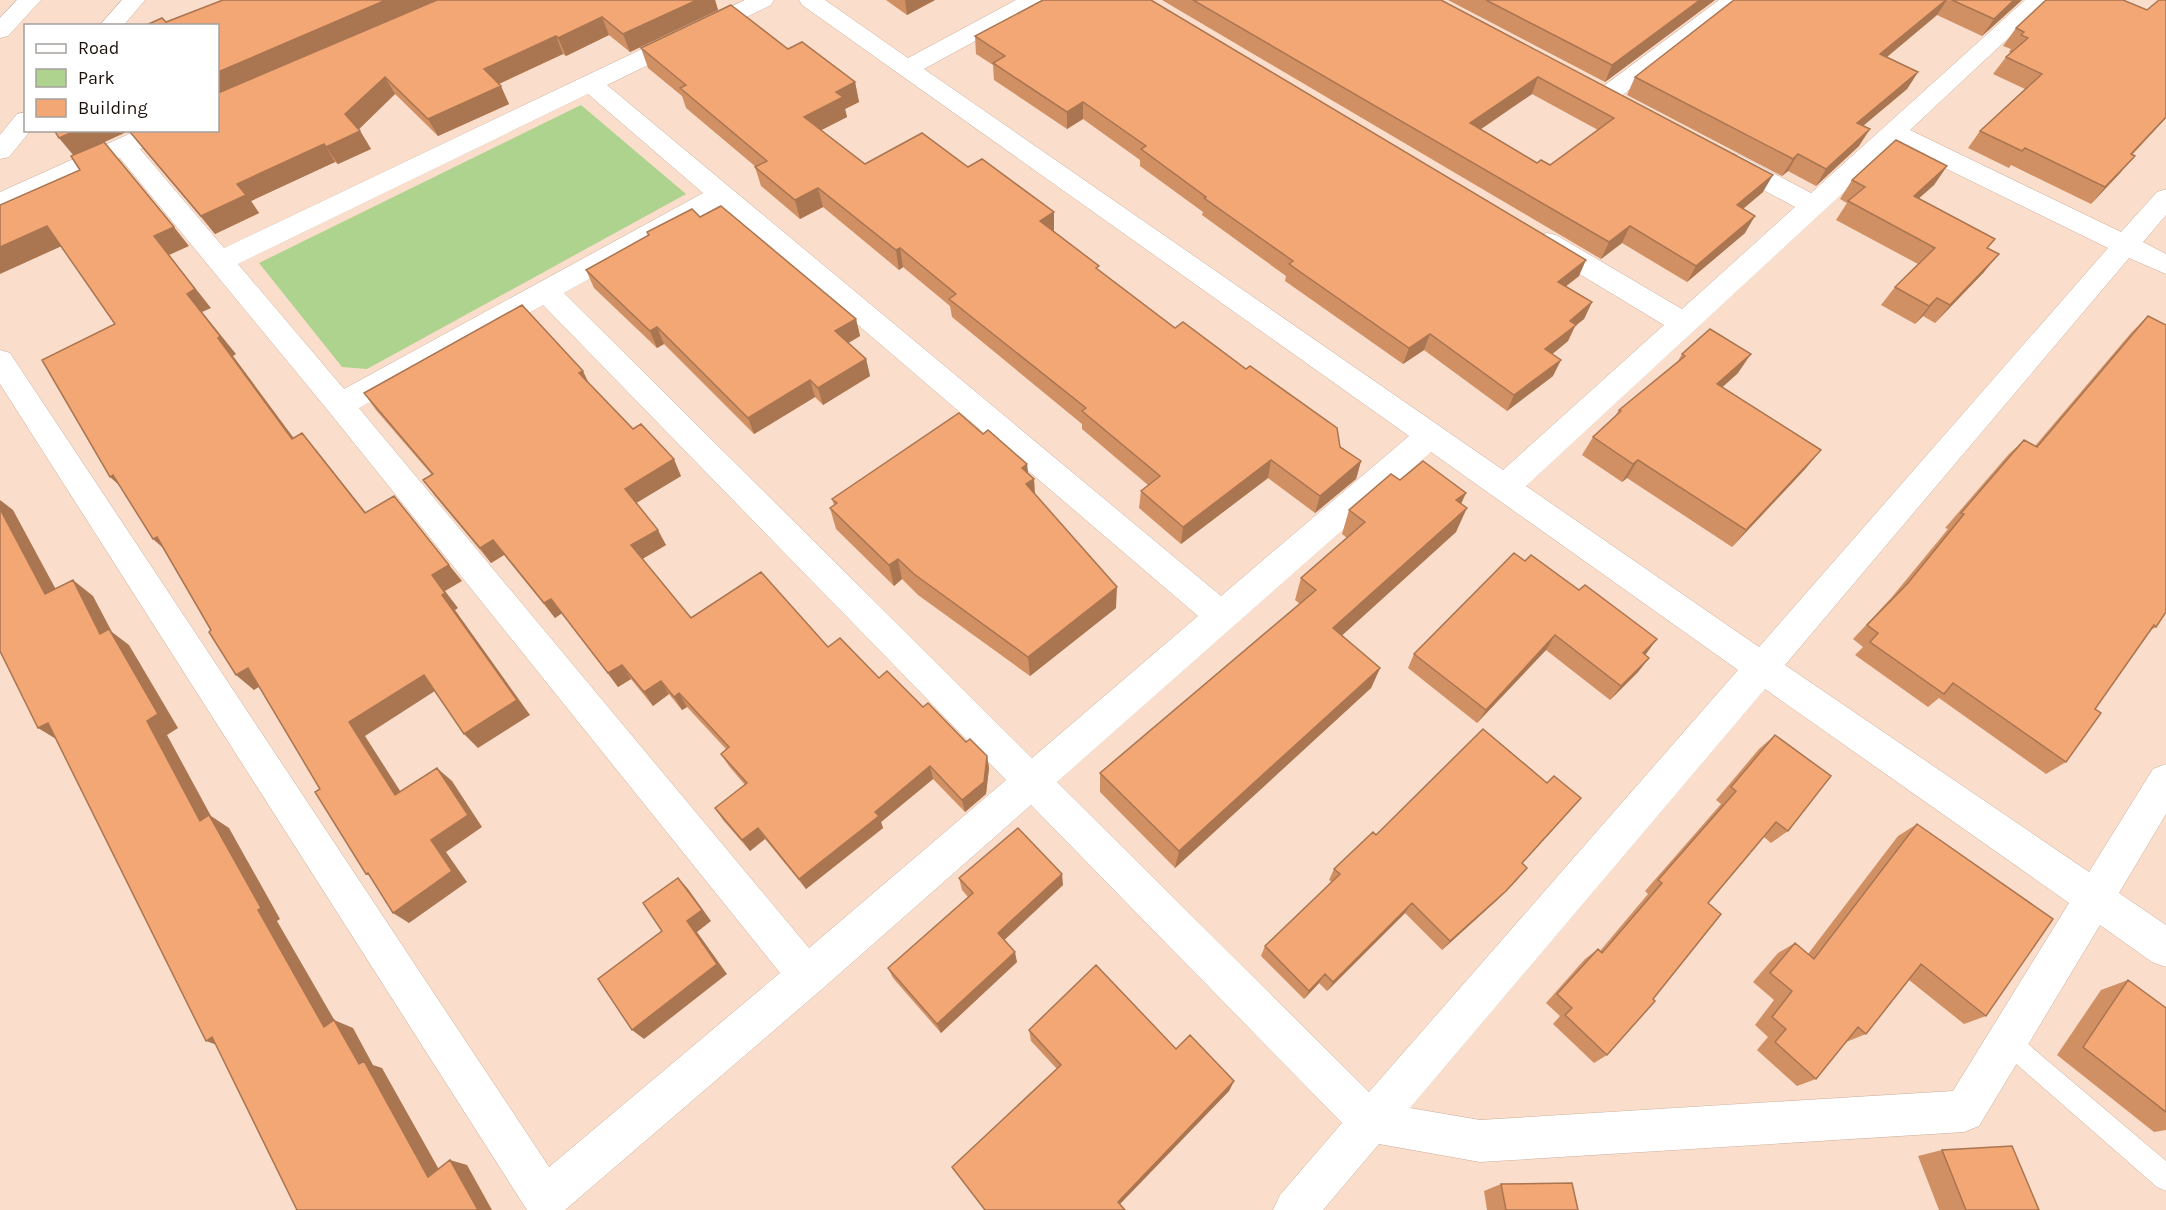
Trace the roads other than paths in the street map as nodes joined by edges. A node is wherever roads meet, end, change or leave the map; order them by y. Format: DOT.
graph roads {
  1 [pos="30,0"];
  2 [pos="134,0"];
  3 [pos="763,0"];
  4 [pos="810,0"];
  5 [pos="1033,0"];
  6 [pos="1733,0"];
  7 [pos="2038,0"];
  8 [pos="112,24"];
  9 [pos="0,31"];
  10 [pos="907,68"];
  11 [pos="590,83"];
  12 [pos="1606,96"];
  13 [pos="24,122"];
  14 [pos="156,132"];
  15 [pos="1893,132"];
  16 [pos="124,146"];
  17 [pos="1709,150"];
  18 [pos="0,151"];
  19 [pos="723,193"];
  20 [pos="2166,198"];
  21 [pos="0,202"];
  22 [pos="1813,205"];
  23 [pos="1531,232"];
  24 [pos="2125,246"];
  25 [pos="221,261"];
  26 [pos="2166,266"];
  27 [pos="545,291"];
  28 [pos="1685,324"];
  29 [pos="0,361"];
  30 [pos="340,405"];
  31 [pos="1431,434"];
  32 [pos="1506,486"];
  33 [pos="1222,616"];
  34 [pos="1762,668"];
  35 [pos="1033,781"];
  36 [pos="2166,781"];
  37 [pos="2095,897"];
  38 [pos="2166,948"];
  39 [pos="807,976"];
  40 [pos="2007,1041"];
  41 [pos="1370,1122"];
  42 [pos="2166,1178"];
  43 [pos="544,1204"];
  44 [pos="1295,1210"];
  1 -- 9 [label="street"];
  2 -- 8 [label="street"];
  3 -- 11 [label="street"];
  4 -- 10 [label="street"];
  5 -- 10 [label="street"];
  6 -- 12 [label="street"];
  7 -- 15 [label="street"];
  10 -- 31 [label="street"];
  11 -- 19 [label="street"];
  11 -- 25 [label="street"];
  13 -- 18 [label="street"];
  14 -- 16 [label="street"];
  15 -- 22 [label="street"];
  15 -- 24 [label="street"];
  16 -- 21 [label="street"];
  16 -- 25 [label="street"];
  17 -- 22 [label="street"];
  19 -- 27 [label="street"];
  19 -- 33 [label="street"];
  20 -- 24 [label="street"];
  22 -- 28 [label="street"];
  23 -- 28 [label="street"];
  24 -- 26 [label="street"];
  24 -- 34 [label="street"];
  25 -- 30 [label="street"];
  27 -- 30 [label="street"];
  27 -- 35 [label="street"];
  28 -- 32 [label="street"];
  29 -- 43 [label="street"];
  30 -- 39 [label="street"];
  31 -- 32 [label="street"];
  31 -- 33 [label="street"];
  32 -- 34 [label="street"];
  33 -- 35 [label="street"];
  34 -- 37 [label="street"];
  34 -- 41 [label="street"];
  35 -- 39 [label="street"];
  35 -- 41 [label="street"];
  36 -- 37 [label="street"];
  37 -- 38 [label="street"];
  37 -- 40 [label="street"];
  39 -- 43 [label="street"];
  40 -- 41 [label="street"];
  40 -- 42 [label="lane"];
  41 -- 44 [label="street"];
}
